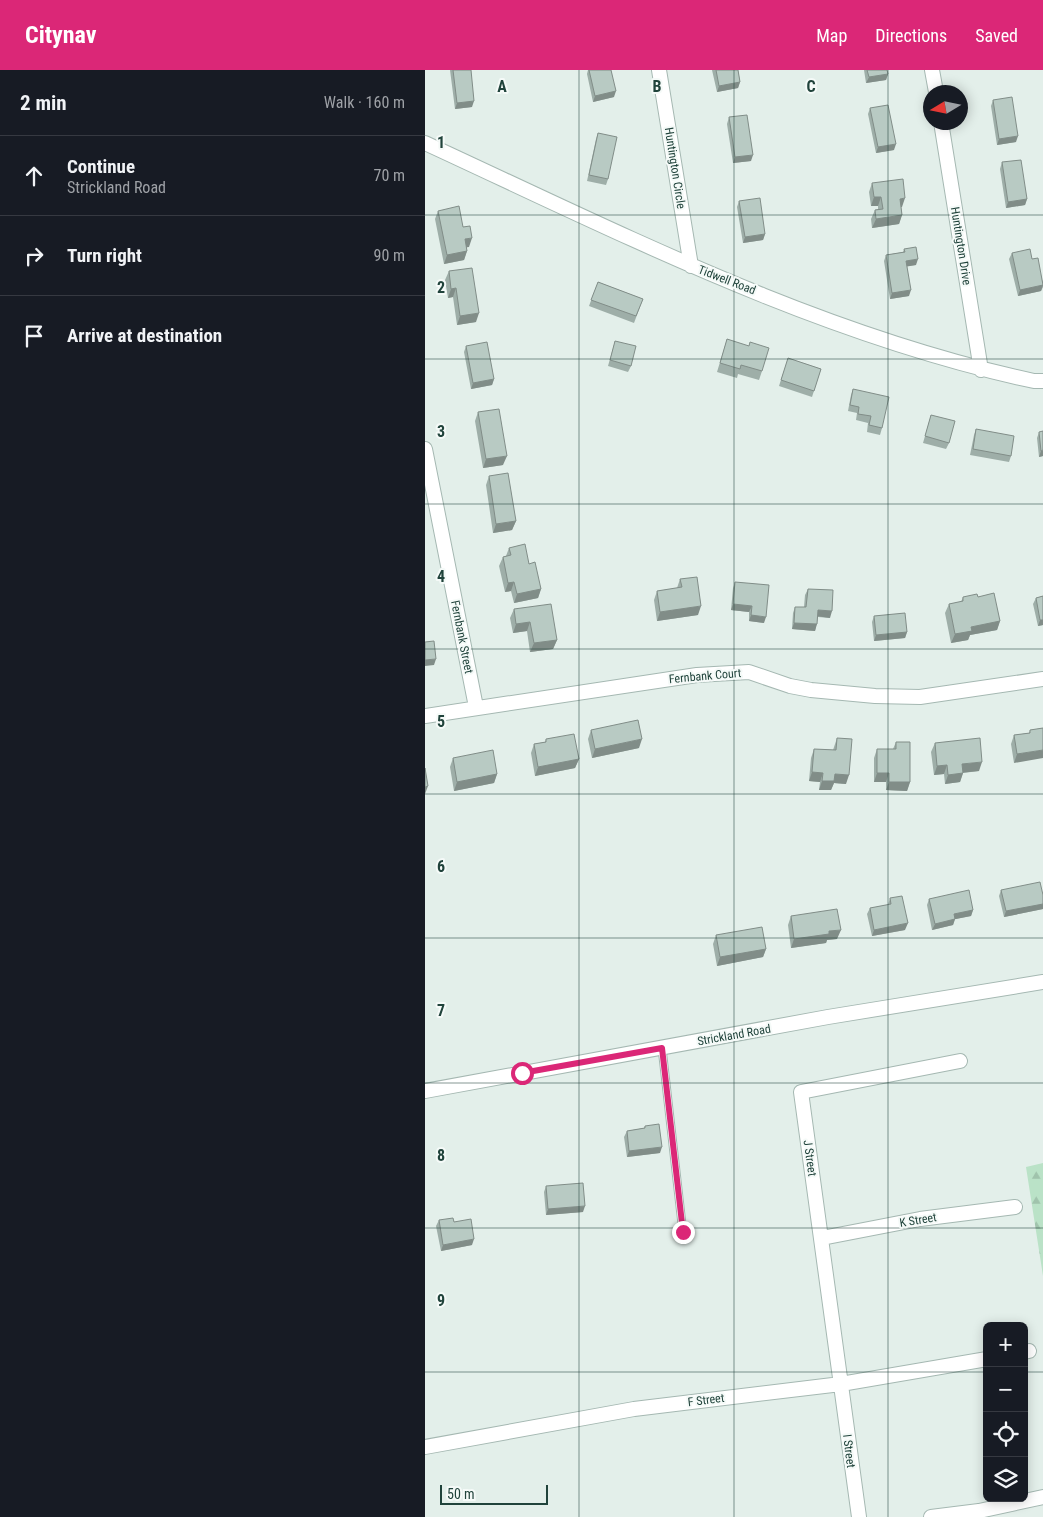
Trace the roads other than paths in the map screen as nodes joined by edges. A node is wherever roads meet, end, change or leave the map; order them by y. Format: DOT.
graph roads {
  1 [pos="659,70"];
  2 [pos="932,70"];
  3 [pos="935,85"];
  4 [pos="942,130"];
  5 [pos="425,143"];
  6 [pos="691,266"];
  7 [pos="981,370"];
  8 [pos="1043,380"];
  9 [pos="425,449"];
  10 [pos="1043,679"];
  11 [pos="476,707"];
  12 [pos="425,716"];
  13 [pos="1043,982"];
  14 [pos="662,1048"];
  15 [pos="960,1061"];
  16 [pos="425,1091"];
  17 [pos="1015,1207"];
  18 [pos="683,1232"];
  19 [pos="822,1238"];
  20 [pos="983,1360"];
  21 [pos="841,1384"];
  22 [pos="425,1447"];
  23 [pos="1043,1497"];
  24 [pos="979,1514"];
  25 [pos="859,1517"];
  26 [pos="931,1517"];
  1 -- 6 [label="street, Huntington Circle"];
  2 -- 3 [label="street"];
  4 -- 7 [label="street, Huntington Drive"];
  5 -- 6 [label="street, Tidwell Road"];
  6 -- 7 [label="street, Tidwell Road"];
  7 -- 8 [label="street, Tidwell Road"];
  9 -- 11 [label="street, Fernbank Street"];
  10 -- 11 [label="street, Fernbank Court"];
  11 -- 12 [label="street, Fernbank Court"];
  13 -- 14 [label="street, Strickland Road"];
  14 -- 16 [label="street, Strickland Road"];
  14 -- 18 [label="lane"];
  15 -- 19 [label="street, J Street"];
  17 -- 19 [label="street, K Street"];
  19 -- 21 [label="street, J Street"];
  20 -- 21 [label="street, F Street"];
  21 -- 22 [label="street, F Street"];
  21 -- 25 [label="street, I Street"];
  23 -- 24 [label="street"];
  24 -- 26 [label="street"];
}
